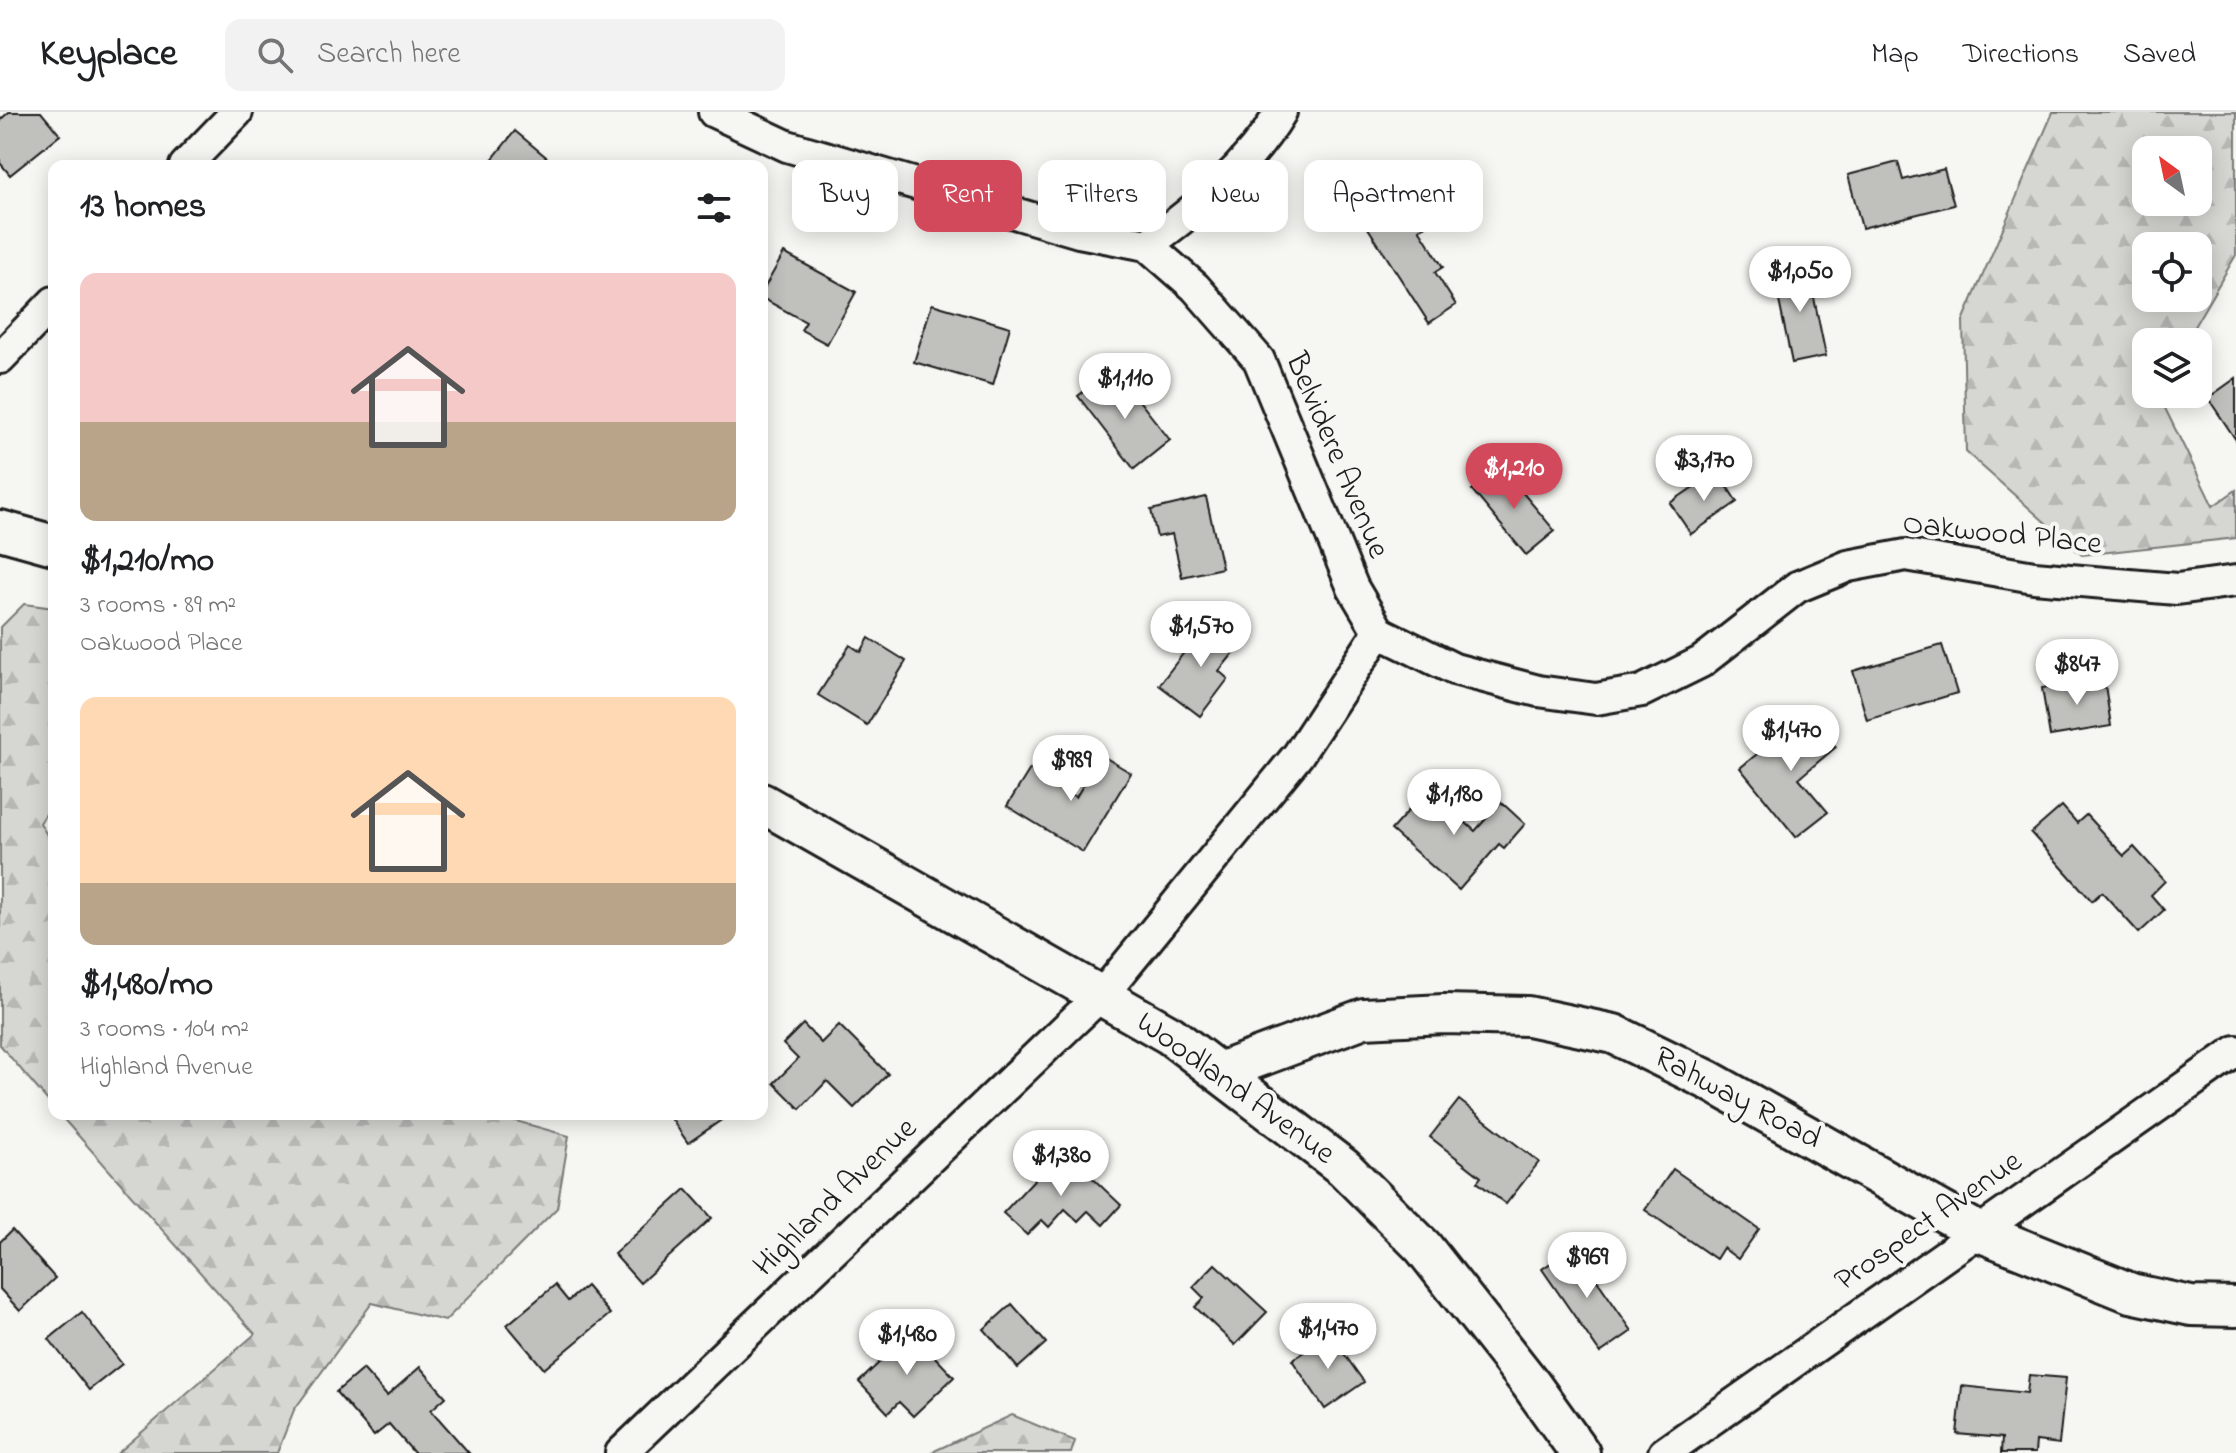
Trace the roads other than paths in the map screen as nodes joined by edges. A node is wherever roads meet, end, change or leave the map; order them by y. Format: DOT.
graph roads {
  1 [pos="237,112"];
  2 [pos="714,112"];
  3 [pos="1281,112"];
  4 [pos="191,160"];
  5 [pos="1147,245"];
  6 [pos="48,308"];
  7 [pos="0,358"];
  8 [pos="0,530"];
  9 [pos="48,543"];
  10 [pos="2236,581"];
  11 [pos="1379,632"];
  12 [pos="768,806"];
  13 [pos="1100,995"];
  14 [pos="2236,1051"];
  15 [pos="1219,1072"];
  16 [pos="1977,1231"];
  17 [pos="2236,1307"];
  18 [pos="621,1453"];
  19 [pos="1580,1453"];
  20 [pos="1664,1453"];
  1 -- 4 [label="street"];
  2 -- 5 [label="street"];
  3 -- 5 [label="street"];
  5 -- 11 [label="street, Belvidere Avenue"];
  6 -- 7 [label="street"];
  8 -- 9 [label="street"];
  10 -- 11 [label="street, Oakwood Place"];
  11 -- 13 [label="street"];
  12 -- 13 [label="street, Woodland Avenue"];
  13 -- 15 [label="street, Woodland Avenue"];
  13 -- 18 [label="street, Highland Avenue"];
  14 -- 16 [label="street, Prospect Avenue"];
  15 -- 16 [label="street, Rahway Road"];
  15 -- 19 [label="street, Woodland Avenue"];
  16 -- 17 [label="street, Rahway Road"];
  16 -- 20 [label="street, Prospect Avenue"];
}
